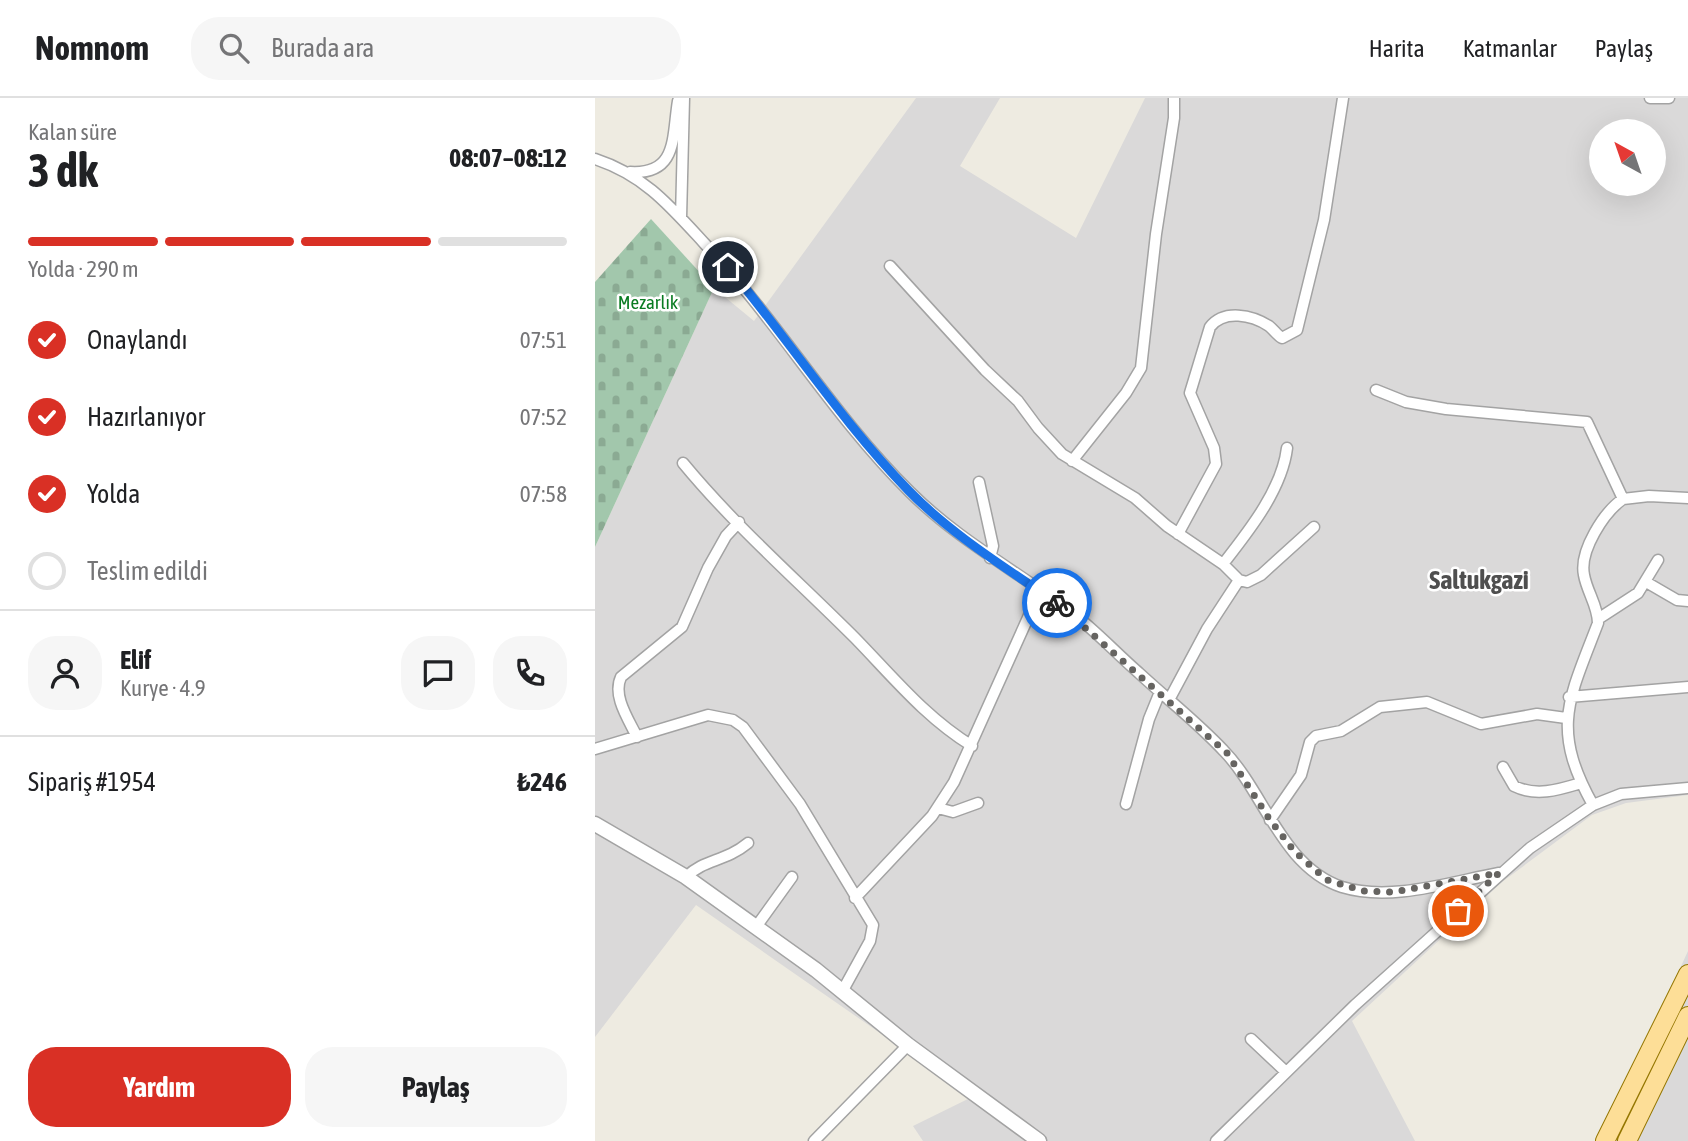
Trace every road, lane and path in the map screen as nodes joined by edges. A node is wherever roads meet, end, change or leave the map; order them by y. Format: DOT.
graph roads {
  1 [pos="678,98"];
  2 [pos="684,98"];
  3 [pos="1174,98"];
  4 [pos="1343,98"];
  5 [pos="1650,98"];
  6 [pos="1669,98"];
  7 [pos="595,159"];
  8 [pos="630,172"];
  9 [pos="681,218"];
  10 [pos="890,266"];
  11 [pos="1376,390"];
  12 [pos="1287,447"];
  13 [pos="1072,461"];
  14 [pos="683,463"];
  15 [pos="979,482"];
  16 [pos="1688,498"];
  17 [pos="1623,499"];
  18 [pos="739,522"];
  19 [pos="1314,527"];
  20 [pos="1178,534"];
  21 [pos="990,558"];
  22 [pos="1658,560"];
  23 [pos="1223,565"];
  24 [pos="1239,580"];
  25 [pos="1646,582"];
  26 [pos="1040,591"];
  27 [pos="1688,601"];
  28 [pos="1598,619"];
  29 [pos="1688,687"];
  30 [pos="1165,696"];
  31 [pos="1569,697"];
  32 [pos="1566,719"];
  33 [pos="637,737"];
  34 [pos="972,746"];
  35 [pos="595,749"];
  36 [pos="1503,767"];
  37 [pos="1581,783"];
  38 [pos="1688,788"];
  39 [pos="978,803"];
  40 [pos="1126,804"];
  41 [pos="1593,805"];
  42 [pos="938,808"];
  43 [pos="1270,820"];
  44 [pos="595,824"];
  45 [pos="748,843"];
  46 [pos="1499,873"];
  47 [pos="685,877"];
  48 [pos="792,877"];
  49 [pos="855,898"];
  50 [pos="756,927"];
  51 [pos="1688,974"];
  52 [pos="843,990"];
  53 [pos="1688,1016"];
  54 [pos="1251,1039"];
  55 [pos="908,1045"];
  56 [pos="1286,1072"];
  57 [pos="814,1141"];
  58 [pos="1039,1141"];
  59 [pos="1216,1141"];
  60 [pos="1605,1141"];
  61 [pos="1627,1141"];
  1 -- 8 [label="street"];
  2 -- 9 [label="street"];
  3 -- 13 [label="street"];
  4 -- 20 [label="street"];
  5 -- 6 [label="street"];
  7 -- 8 [label="street"];
  8 -- 9 [label="street"];
  9 -- 21 [label="street"];
  10 -- 13 [label="street"];
  11 -- 17 [label="street"];
  12 -- 23 [label="street"];
  13 -- 20 [label="street"];
  14 -- 18 [label="street"];
  15 -- 21 [label="street"];
  16 -- 17 [label="street"];
  17 -- 28 [label="street"];
  18 -- 33 [label="street"];
  18 -- 34 [label="street"];
  19 -- 24 [label="street"];
  20 -- 23 [label="street"];
  21 -- 26 [label="street"];
  22 -- 25 [label="street"];
  23 -- 24 [label="street"];
  24 -- 30 [label="street"];
  25 -- 27 [label="street"];
  25 -- 28 [label="street"];
  26 -- 30 [label="street"];
  26 -- 34 [label="street"];
  28 -- 31 [label="street"];
  29 -- 31 [label="street"];
  30 -- 40 [label="street"];
  30 -- 43 [label="street"];
  31 -- 32 [label="street"];
  32 -- 37 [label="street"];
  32 -- 43 [label="street"];
  33 -- 35 [label="street"];
  33 -- 49 [label="street"];
  34 -- 42 [label="street"];
  36 -- 37 [label="street"];
  37 -- 41 [label="street"];
  38 -- 41 [label="street"];
  39 -- 42 [label="street"];
  41 -- 46 [label="street"];
  42 -- 49 [label="street"];
  43 -- 46 [label="street"];
  44 -- 47 [label="street"];
  45 -- 47 [label="street"];
  46 -- 56 [label="street"];
  47 -- 50 [label="street"];
  48 -- 50 [label="street"];
  49 -- 52 [label="street"];
  50 -- 52 [label="street"];
  51 -- 60 [label="main road"];
  52 -- 55 [label="street"];
  53 -- 61 [label="main road"];
  54 -- 56 [label="street"];
  55 -- 57 [label="street"];
  55 -- 58 [label="street"];
  56 -- 59 [label="street"];
}
